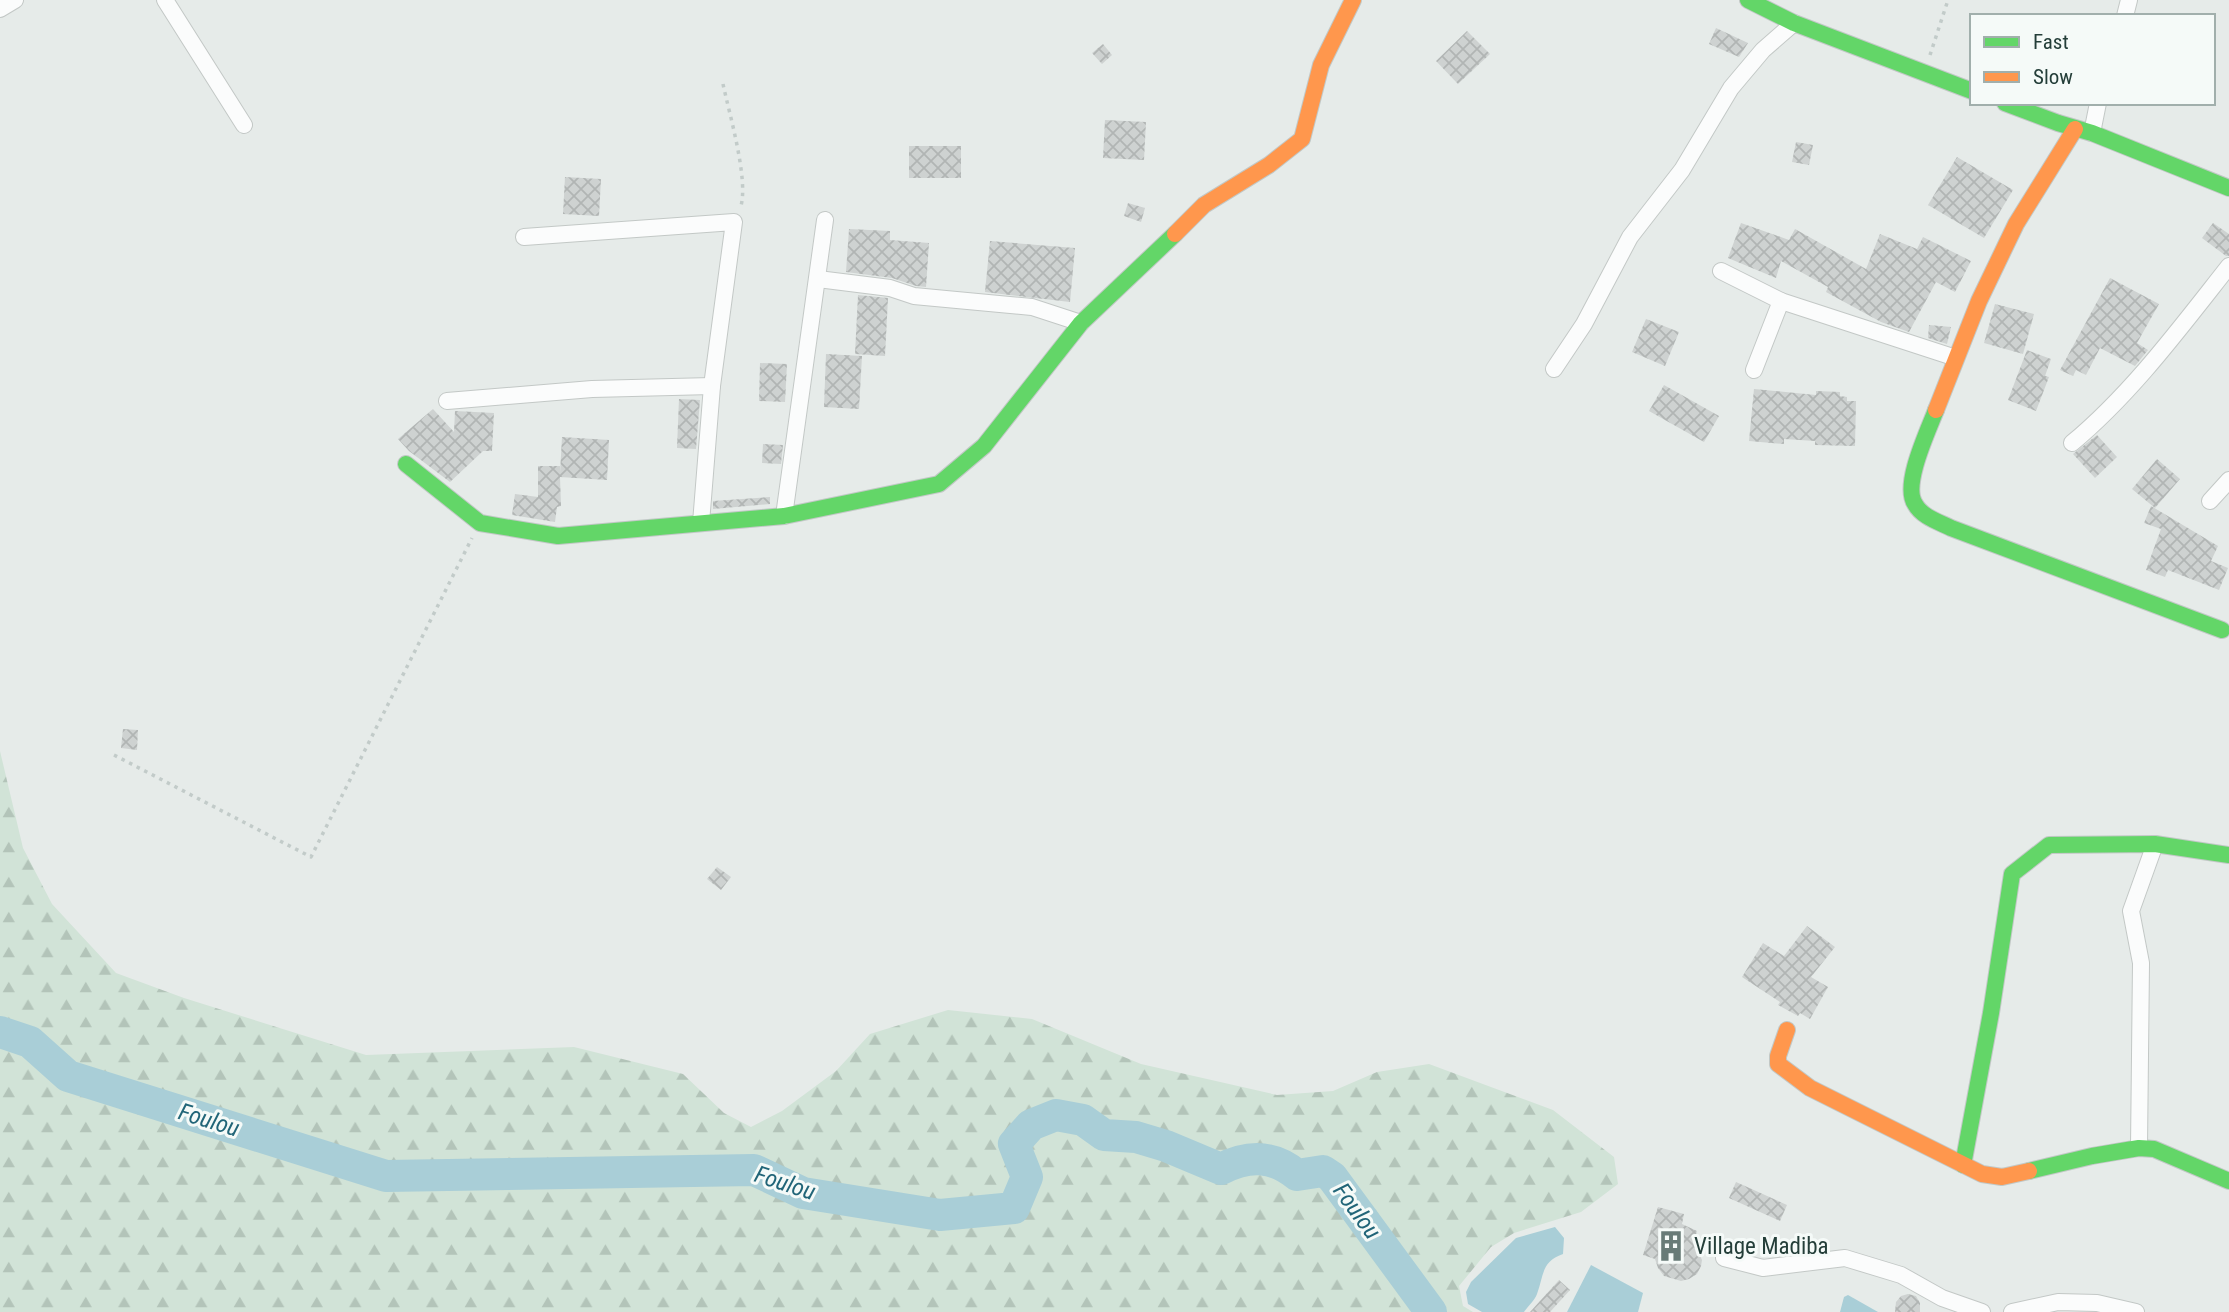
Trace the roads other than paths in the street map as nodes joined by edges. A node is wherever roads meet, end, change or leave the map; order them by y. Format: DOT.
graph roads {
  1 [pos="15,0"];
  2 [pos="165,0"];
  3 [pos="1353,0"];
  4 [pos="1748,0"];
  5 [pos="0,9"];
  6 [pos="1794,23"];
  7 [pos="1970,89"];
  8 [pos="2012,105"];
  9 [pos="2098,105"];
  10 [pos="244,125"];
  11 [pos="2075,128"];
  12 [pos="2092,133"];
  13 [pos="2229,188"];
  14 [pos="825,220"];
  15 [pos="524,236"];
  16 [pos="2229,266"];
  17 [pos="1721,271"];
  18 [pos="818,279"];
  19 [pos="1781,301"];
  20 [pos="1081,323"];
  21 [pos="1956,358"];
  22 [pos="1554,369"];
  23 [pos="1754,370"];
  24 [pos="712,386"];
  25 [pos="447,401"];
  26 [pos="2072,443"];
  27 [pos="406,464"];
  28 [pos="2229,480"];
  29 [pos="2210,501"];
  30 [pos="784,516"];
  31 [pos="701,523"];
  32 [pos="2222,630"];
  33 [pos="2155,844"];
  34 [pos="2229,855"];
  35 [pos="1787,1030"];
  36 [pos="2139,1148"];
  37 [pos="1963,1165"];
  38 [pos="2229,1181"];
  39 [pos="1724,1258"];
  40 [pos="1982,1312"];
  41 [pos="2012,1312"];
  42 [pos="2136,1312"];
  1 -- 5 [label="street"];
  2 -- 10 [label="street"];
  3 -- 20 [label="street"];
  4 -- 6 [label="street"];
  6 -- 7 [label="street"];
  6 -- 22 [label="street"];
  8 -- 11 [label="street"];
  9 -- 12 [label="street"];
  11 -- 12 [label="street"];
  11 -- 21 [label="street"];
  12 -- 13 [label="street"];
  14 -- 18 [label="street"];
  15 -- 24 [label="street"];
  16 -- 26 [label="street"];
  17 -- 19 [label="street"];
  18 -- 20 [label="street"];
  18 -- 30 [label="street"];
  19 -- 21 [label="street"];
  19 -- 23 [label="street"];
  20 -- 30 [label="street"];
  21 -- 32 [label="street"];
  24 -- 25 [label="street"];
  24 -- 31 [label="street"];
  27 -- 31 [label="street"];
  28 -- 29 [label="street"];
  30 -- 31 [label="street"];
  33 -- 34 [label="street"];
  33 -- 36 [label="street"];
  33 -- 37 [label="street"];
  35 -- 37 [label="street"];
  36 -- 37 [label="street"];
  36 -- 38 [label="street"];
  39 -- 40 [label="street"];
  41 -- 42 [label="street"];
}
